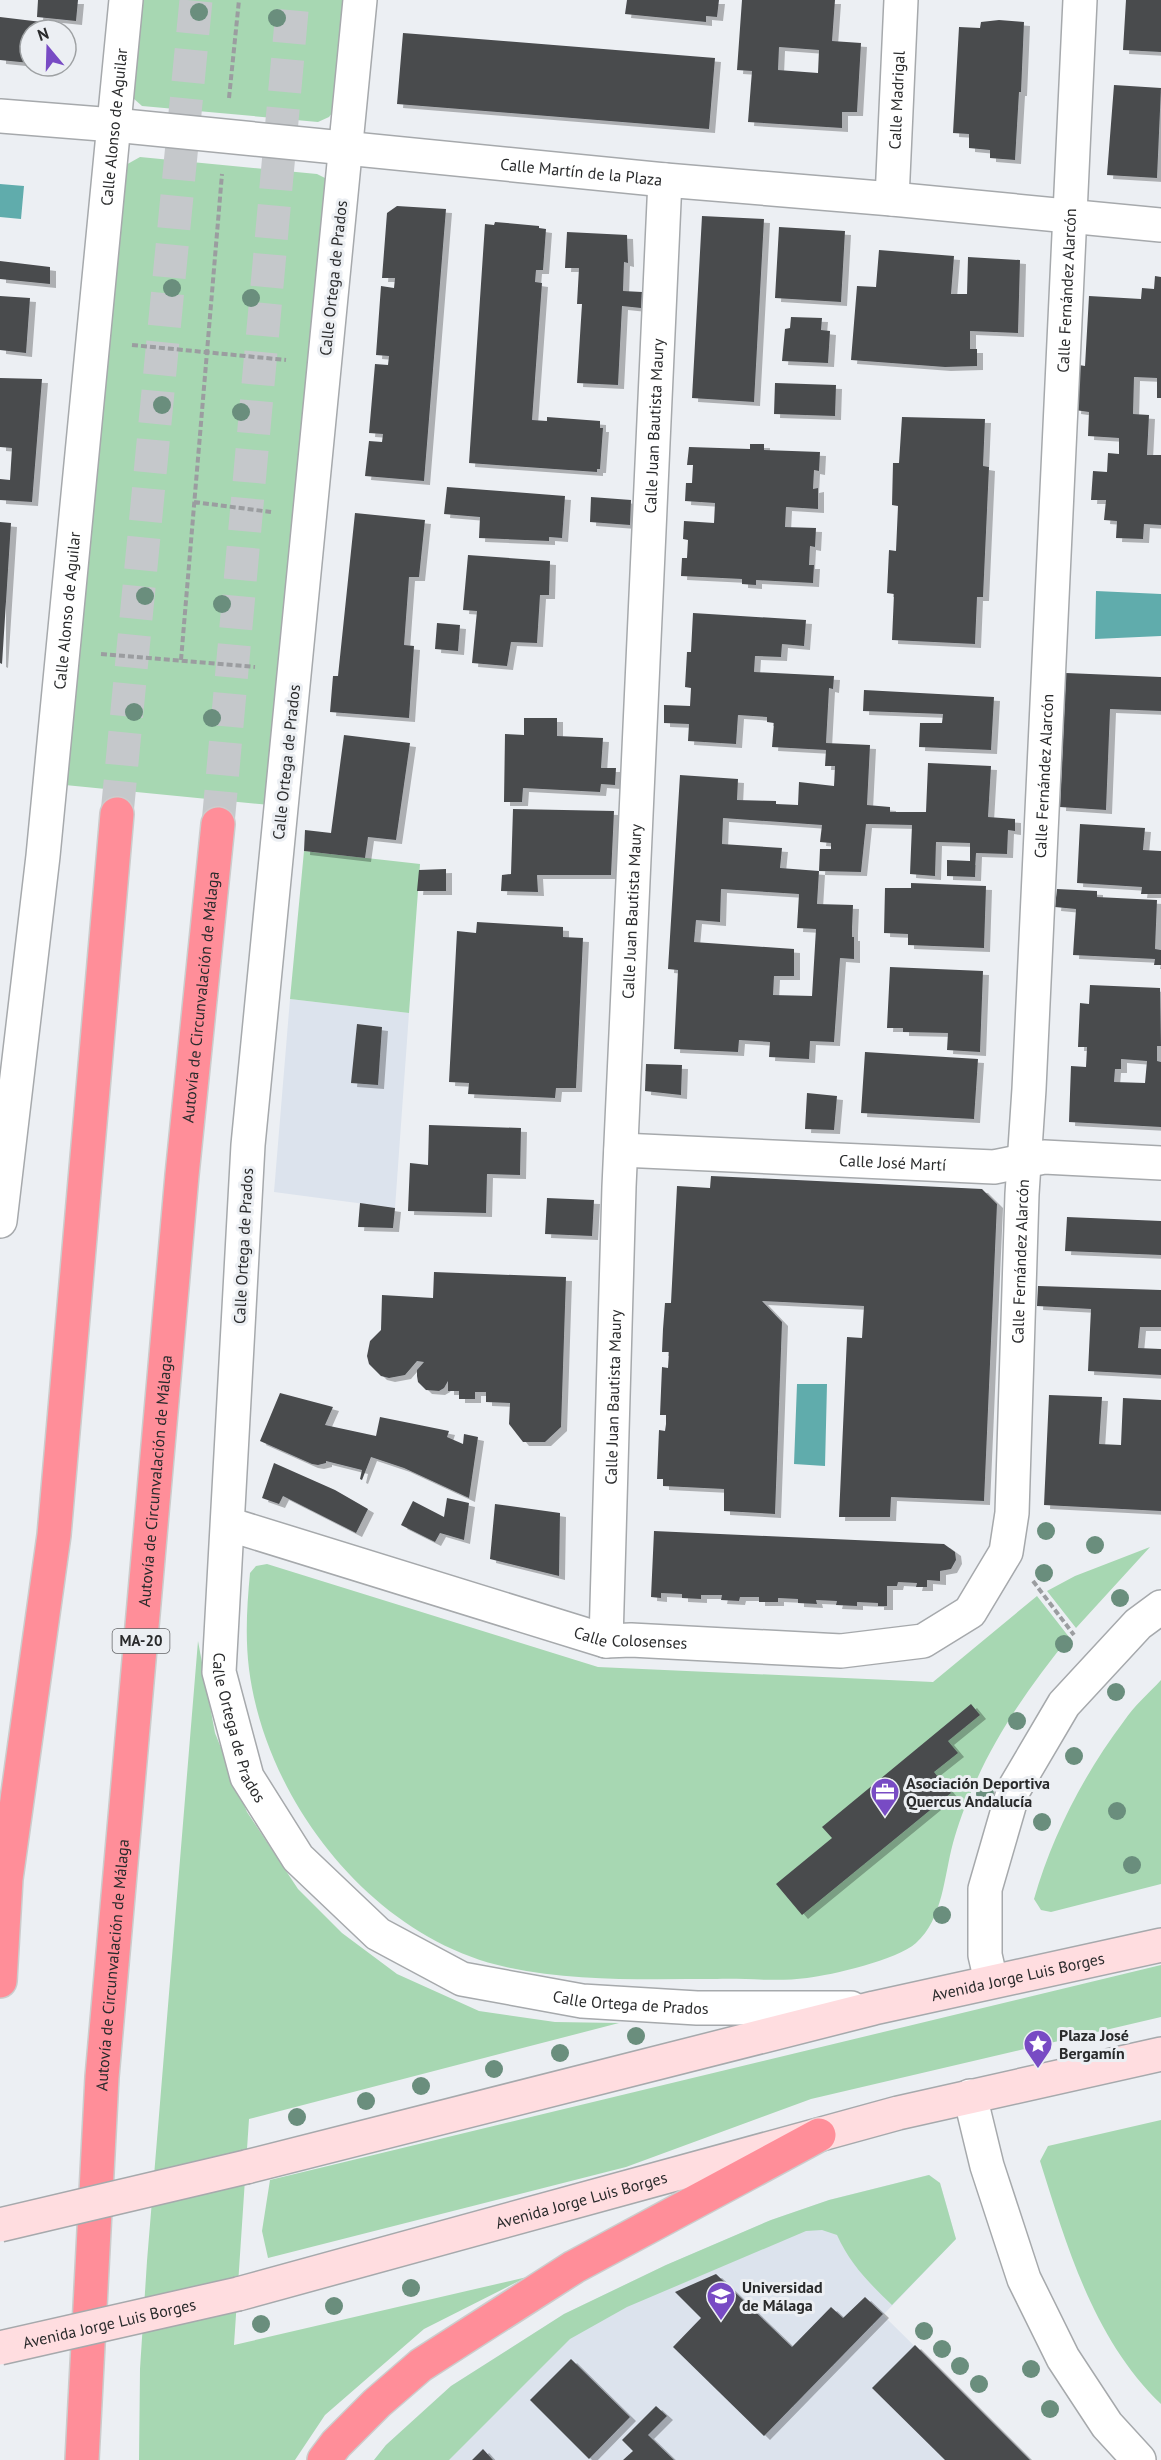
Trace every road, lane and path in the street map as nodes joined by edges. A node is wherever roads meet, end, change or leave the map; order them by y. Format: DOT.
graph roads {
  1 [pos="126,0"];
  2 [pos="238,0"];
  3 [pos="360,0"];
  4 [pos="901,0"];
  5 [pos="1080,0"];
  6 [pos="228,102"];
  7 [pos="0,116"];
  8 [pos="114,125"];
  9 [pos="346,147"];
  10 [pos="222,177"];
  11 [pos="665,180"];
  12 [pos="892,199"];
  13 [pos="1070,218"];
  14 [pos="1161,225"];
  15 [pos="93,340"];
  16 [pos="207,352"];
  17 [pos="297,361"];
  18 [pos="194,502"];
  19 [pos="280,513"];
  20 [pos="63,650"];
  21 [pos="181,660"];
  22 [pos="266,668"];
  23 [pos="117,814"];
  24 [pos="218,824"];
  25 [pos="621,1150"];
  26 [pos="1025,1160"];
  27 [pos="1161,1163"];
  28 [pos="0,1221"];
  29 [pos="228,1524"];
  30 [pos="1006,1552"];
  31 [pos="1036,1585"];
  32 [pos="1161,1607"];
  33 [pos="1072,1632"];
  34 [pos="606,1641"];
  35 [pos="1161,1945"];
  36 [pos="991,1981"];
  37 [pos="0,1982"];
  38 [pos="874,2008"];
  39 [pos="1161,2054"];
  40 [pos="970,2096"];
  41 [pos="819,2135"];
  42 [pos="0,2224"];
  43 [pos="0,2348"];
  44 [pos="82,2460"];
  45 [pos="324,2460"];
  46 [pos="1139,2460"];
  1 -- 8 [label="street, Calle Alonso de Aguilar"];
  2 -- 6 [label="path"];
  3 -- 9 [label="street, Calle Ortega de Prados"];
  4 -- 12 [label="street, Calle Madrigal"];
  5 -- 13 [label="street, Calle Fernández Alarcón"];
  7 -- 8 [label="street, Calle Martín de la Plaza"];
  8 -- 9 [label="street, Calle Martín de la Plaza"];
  8 -- 15 [label="street, Calle Alonso de Aguilar"];
  9 -- 11 [label="street, Calle Martín de la Plaza"];
  9 -- 29 [label="street, Calle Ortega de Prados"];
  10 -- 16 [label="path"];
  11 -- 12 [label="street, Calle Martín de la Plaza"];
  11 -- 25 [label="street, Calle Juan Bautista Maury"];
  12 -- 13 [label="street, Calle Martín de la Plaza"];
  13 -- 14 [label="street, Calle Martín de la Plaza"];
  13 -- 26 [label="street, Calle Fernández Alarcón"];
  15 -- 16 [label="path"];
  15 -- 20 [label="street, Calle Alonso de Aguilar"];
  16 -- 17 [label="path"];
  16 -- 18 [label="path"];
  18 -- 19 [label="path"];
  18 -- 21 [label="path"];
  20 -- 21 [label="path"];
  20 -- 28 [label="street, Calle Alonso de Aguilar"];
  21 -- 22 [label="path"];
  23 -- 37 [label="highway"];
  24 -- 44 [label="highway, Autovía de Circunvalación de Málaga / MA-20"];
  25 -- 26 [label="street, Calle José Martí"];
  25 -- 34 [label="street, Calle Juan Bautista Maury"];
  26 -- 27 [label="street, Calle José Martí"];
  26 -- 30 [label="street, Calle Fernández Alarcón"];
  29 -- 34 [label="street, Calle Colosenses"];
  29 -- 38 [label="street, Calle Ortega de Prados"];
  30 -- 34 [label="street, Calle Colosenses"];
  31 -- 33 [label="path"];
  32 -- 36 [label="street"];
  35 -- 36 [label="main road, Avenida Jorge Luis Borges"];
  36 -- 38 [label="main road, Avenida Jorge Luis Borges"];
  38 -- 42 [label="main road, Avenida Jorge Luis Borges, bridge"];
  39 -- 40 [label="main road, Avenida Jorge Luis Borges"];
  40 -- 41 [label="main road, Avenida Jorge Luis Borges"];
  40 -- 46 [label="street"];
  41 -- 43 [label="main road, Avenida Jorge Luis Borges, bridge"];
  41 -- 45 [label="highway"];
}
